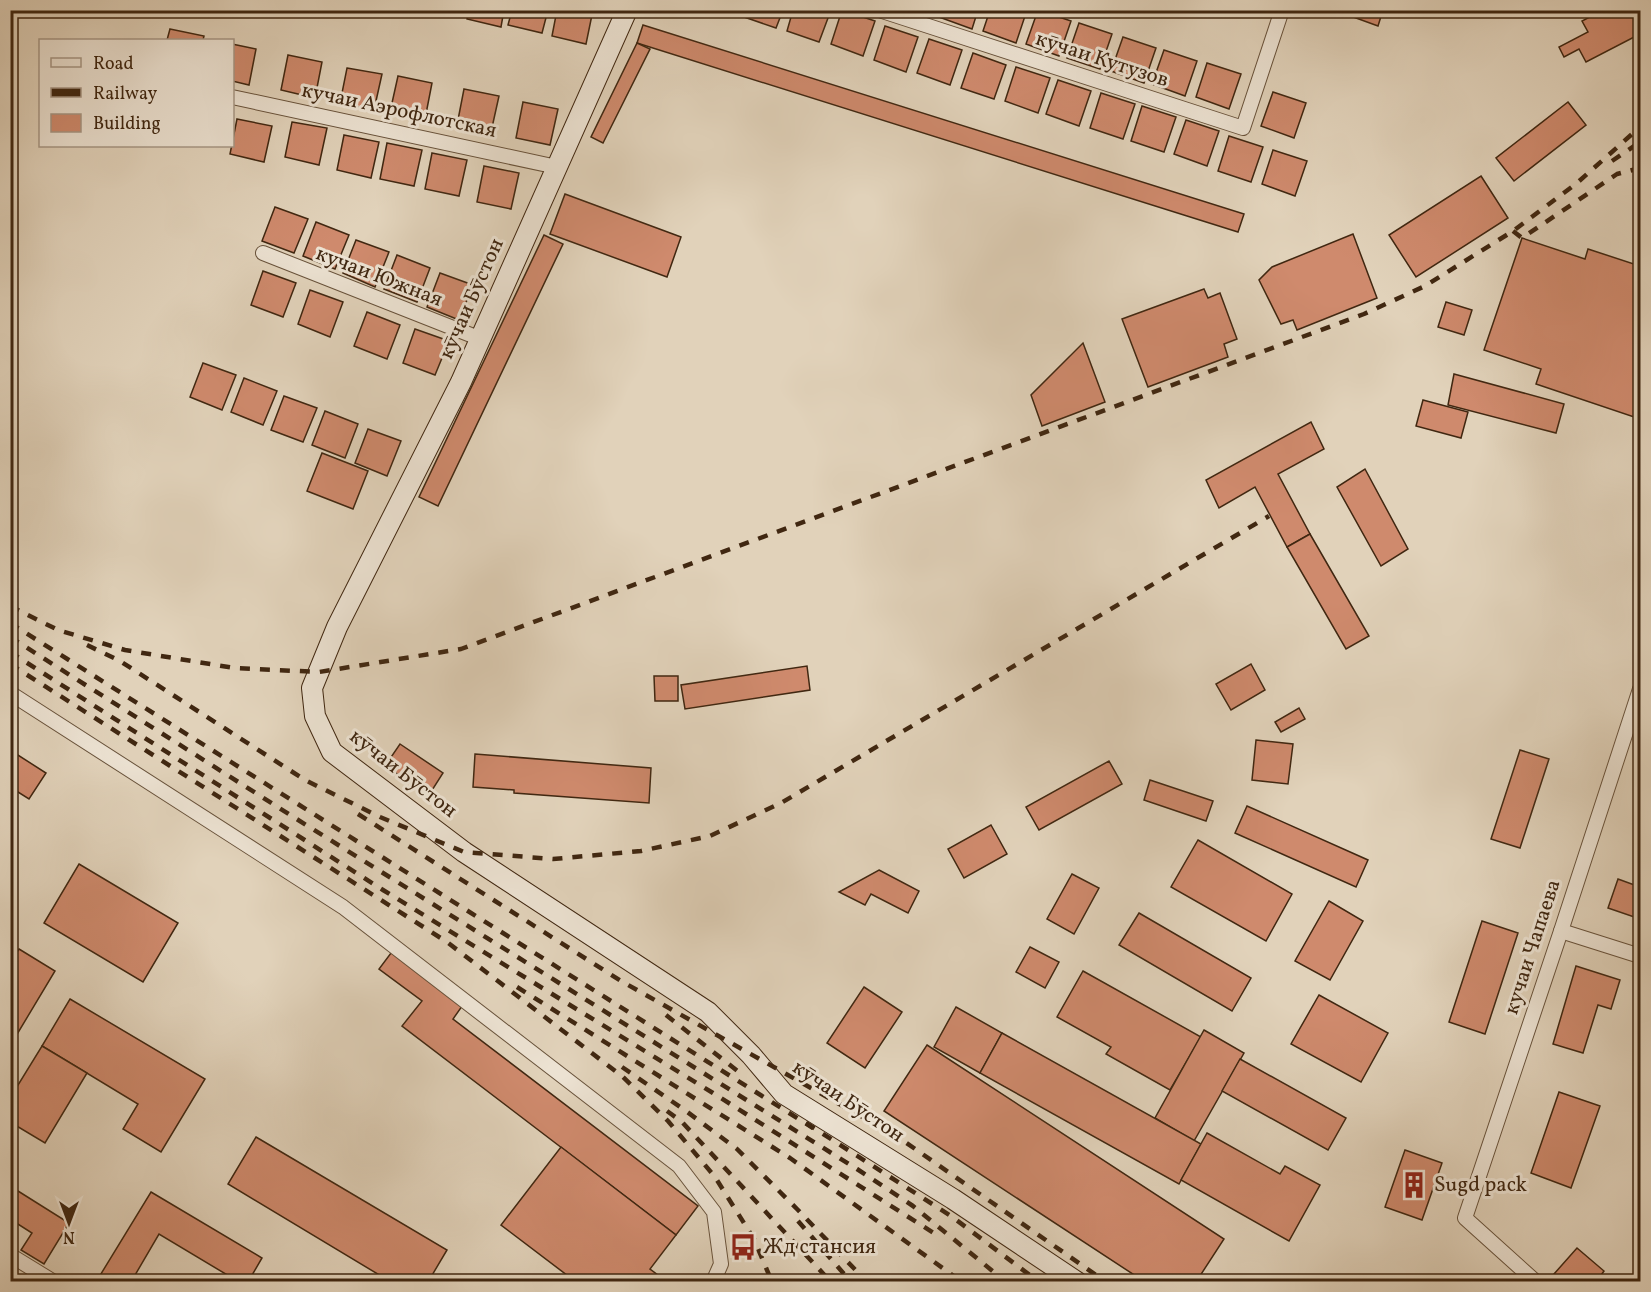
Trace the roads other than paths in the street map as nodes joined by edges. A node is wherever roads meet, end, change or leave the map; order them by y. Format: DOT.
graph roads {
  1 [pos="627,10"];
  2 [pos="879,10"];
  3 [pos="1282,10"];
  4 [pos="234,97"];
  5 [pos="557,167"];
  6 [pos="263,253"];
  7 [pos="481,339"];
  8 [pos="1641,689"];
  9 [pos="10,693"];
  10 [pos="1561,931"];
  11 [pos="1641,956"];
  12 [pos="10,1255"];
  13 [pos="54,1281"];
  14 [pos="713,1281"];
  15 [pos="1077,1281"];
  16 [pos="1536,1281"];
  1 -- 5 [label="main road, кӯчаи Бӯстон"];
  2 -- 3 [label="street, кӯчаи Кутузов"];
  4 -- 5 [label="street, кучаи Аэрофлотская"];
  5 -- 7 [label="main road, кӯчаи Бӯстон"];
  6 -- 7 [label="street, кучаи Южная"];
  7 -- 15 [label="main road, кӯчаи Бӯстон"];
  8 -- 10 [label="street, кучаи Чапаева"];
  9 -- 14 [label="street"];
  10 -- 11 [label="street"];
  10 -- 16 [label="street, кучаи Чапаева"];
  12 -- 13 [label="street"];
}
